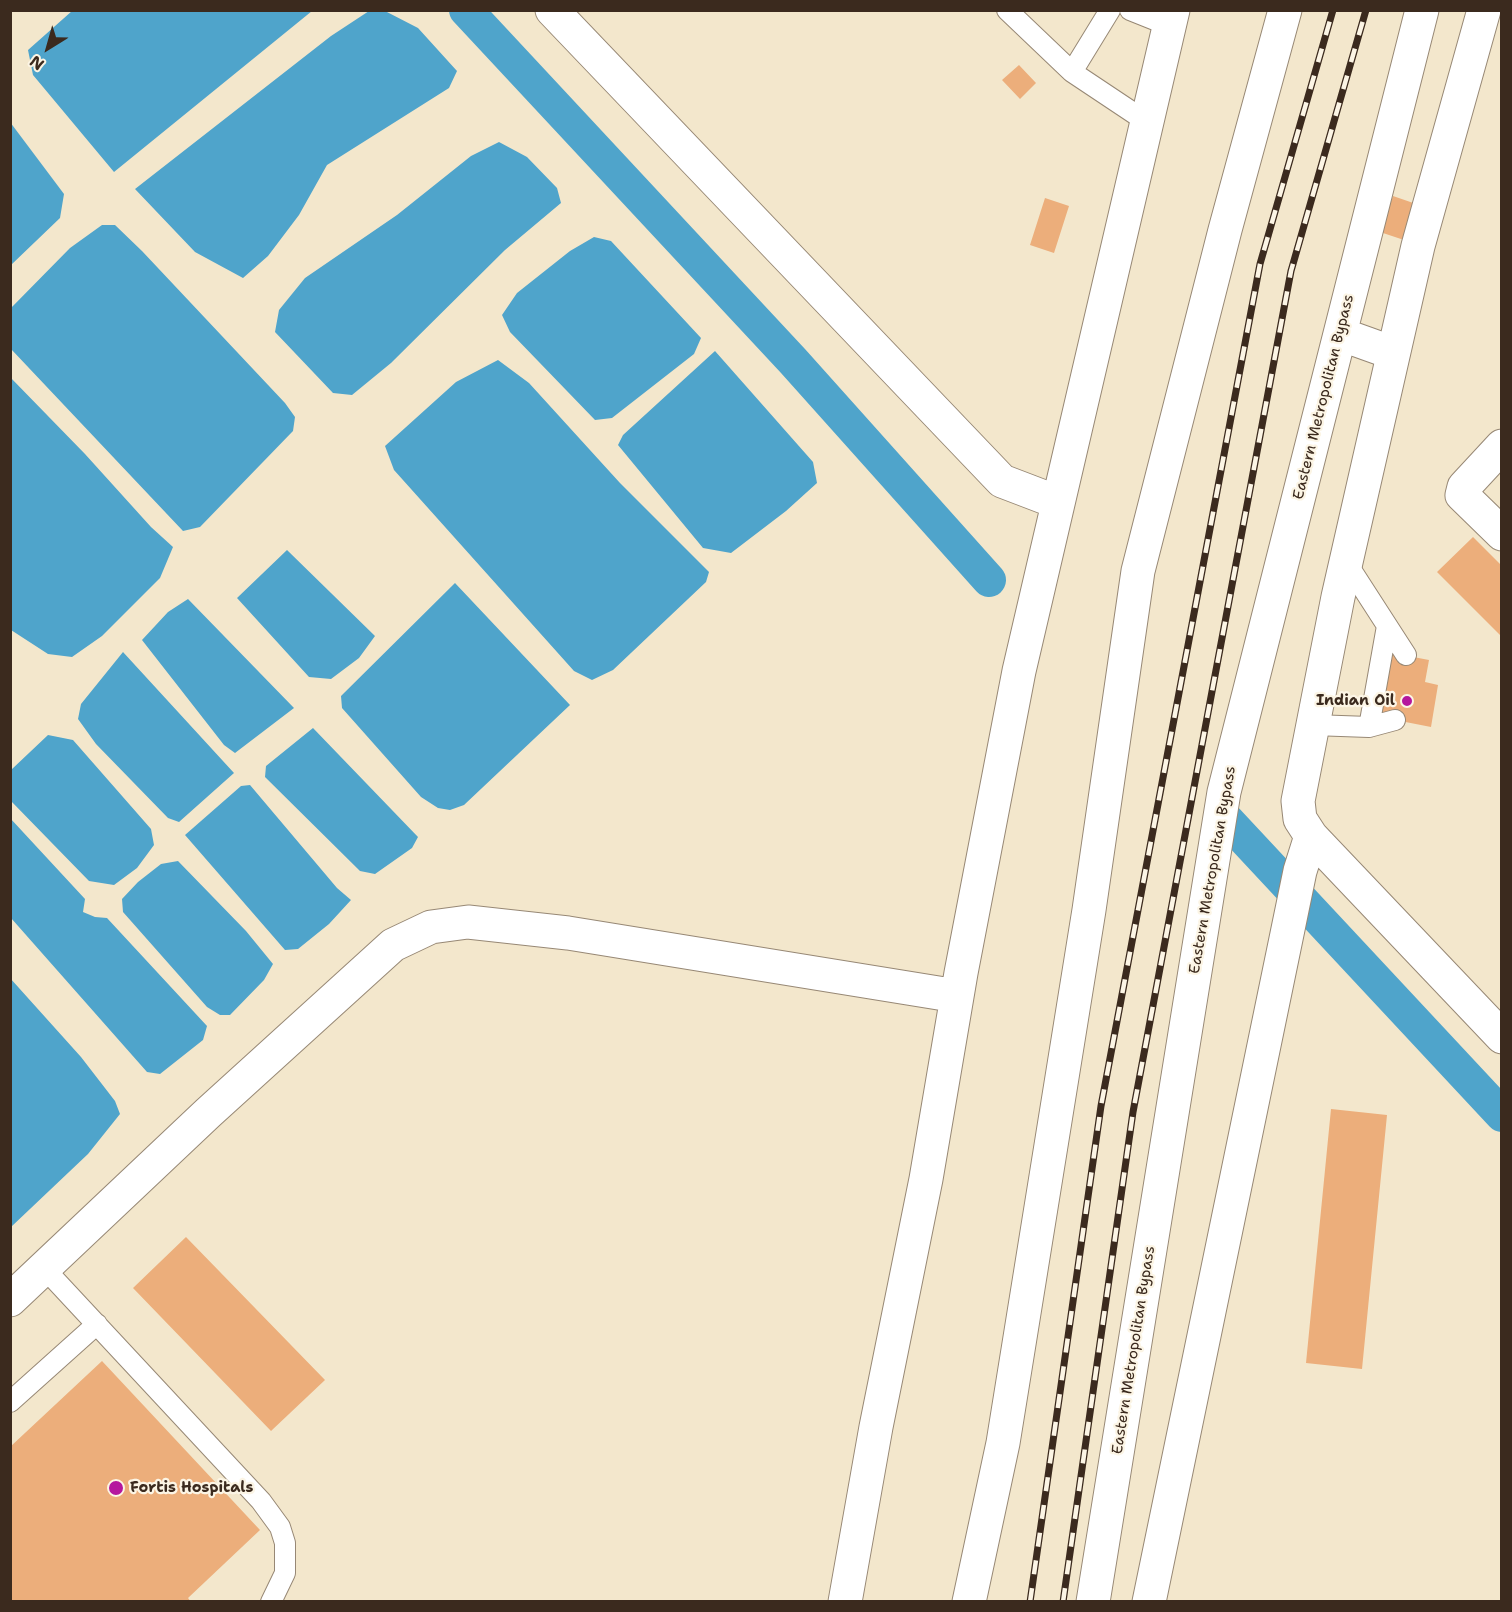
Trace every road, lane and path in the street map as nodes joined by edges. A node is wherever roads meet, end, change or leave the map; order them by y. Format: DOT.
graph roads {
  1 [pos="552,10"];
  2 [pos="1007,10"];
  3 [pos="1110,10"];
  4 [pos="1130,10"];
  5 [pos="1285,10"];
  6 [pos="1422,10"];
  7 [pos="1484,10"];
  8 [pos="1172,18"];
  9 [pos="1072,72"];
  10 [pos="1147,122"];
  11 [pos="1340,334"];
  12 [pos="1394,352"];
  13 [pos="1502,446"];
  14 [pos="1057,502"];
  15 [pos="1502,534"];
  16 [pos="1346,562"];
  17 [pos="1387,626"];
  18 [pos="1406,656"];
  19 [pos="1395,720"];
  20 [pos="1313,725"];
  21 [pos="1369,727"];
  22 [pos="1311,836"];
  23 [pos="957,996"];
  24 [pos="1502,1037"];
  25 [pos="44,1268"];
  26 [pos="10,1300"];
  27 [pos="97,1324"];
  28 [pos="10,1402"];
  29 [pos="271,1602"];
  30 [pos="845,1602"];
  31 [pos="969,1602"];
  32 [pos="1093,1602"];
  33 [pos="1149,1602"];
  1 -- 14 [label="street"];
  2 -- 9 [label="lane"];
  3 -- 9 [label="lane"];
  4 -- 8 [label="lane"];
  5 -- 31 [label="street"];
  6 -- 11 [label="street, Eastern Metropolitan Bypass"];
  7 -- 12 [label="street"];
  8 -- 10 [label="street"];
  9 -- 10 [label="lane"];
  10 -- 14 [label="street"];
  11 -- 12 [label="street"];
  11 -- 32 [label="street, Eastern Metropolitan Bypass"];
  12 -- 16 [label="street"];
  13 -- 15 [label="street"];
  14 -- 23 [label="street"];
  16 -- 17 [label="lane"];
  16 -- 20 [label="street"];
  17 -- 18 [label="lane"];
  17 -- 21 [label="lane"];
  19 -- 21 [label="lane"];
  20 -- 21 [label="lane"];
  20 -- 22 [label="street"];
  22 -- 24 [label="street"];
  22 -- 33 [label="street"];
  23 -- 25 [label="street"];
  23 -- 30 [label="street"];
  25 -- 26 [label="street"];
  25 -- 27 [label="lane"];
  27 -- 28 [label="lane"];
  27 -- 29 [label="lane"];
}
